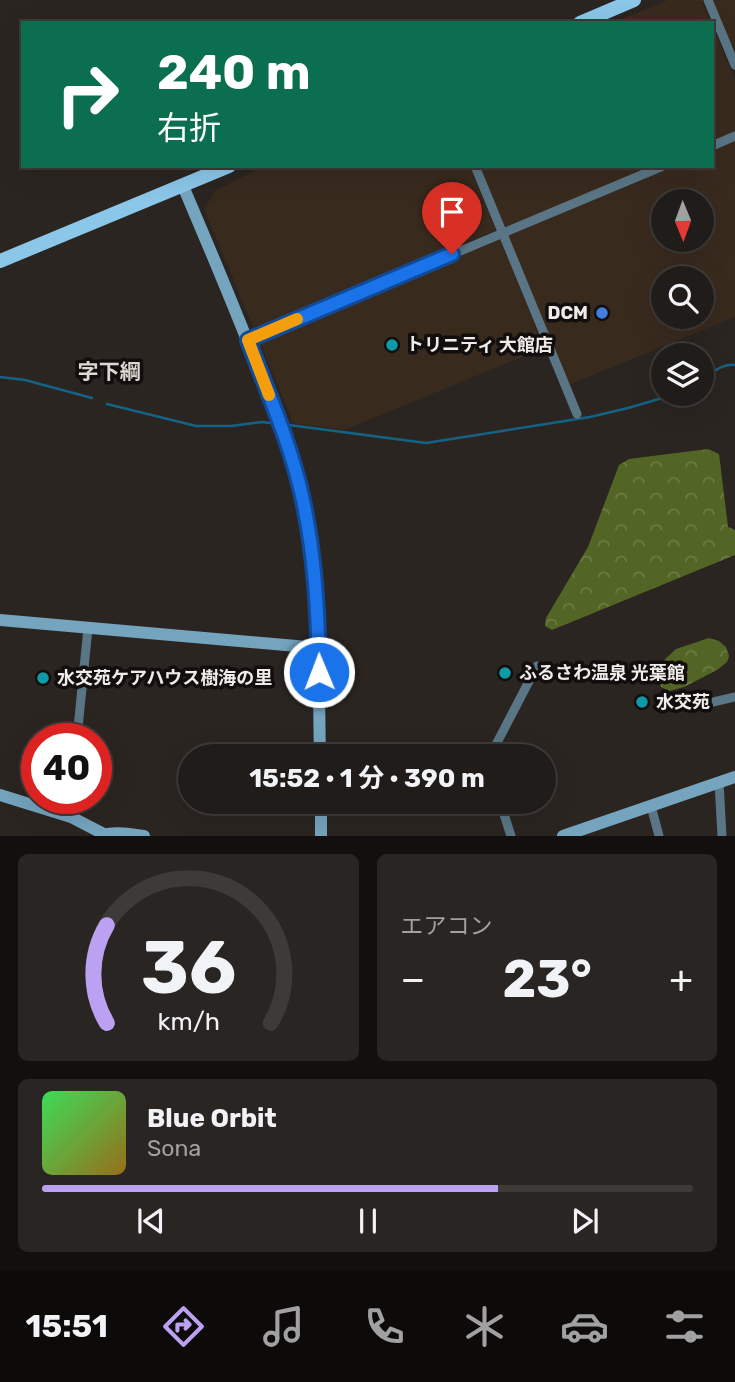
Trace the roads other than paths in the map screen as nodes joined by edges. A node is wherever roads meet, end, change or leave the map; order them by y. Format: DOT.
graph roads {
  1 [pos="634,0"];
  2 [pos="708,0"];
  3 [pos="585,21"];
  4 [pos="735,65"];
  5 [pos="735,136"];
  6 [pos="714,145"];
  7 [pos="224,168"];
  8 [pos="476,168"];
  9 [pos="658,168"];
  10 [pos="183,186"];
  11 [pos="502,232"];
  12 [pos="0,261"];
  13 [pos="248,340"];
  14 [pos="577,414"];
  15 [pos="0,620"];
  16 [pos="88,628"];
  17 [pos="319,648"];
  18 [pos="537,666"];
  19 [pos="735,697"];
  20 [pos="696,706"];
  21 [pos="78,723"];
  22 [pos="320,744"];
  23 [pos="496,744"];
  24 [pos="735,777"];
  25 [pos="719,782"];
  26 [pos="0,795"];
  27 [pos="651,806"];
  28 [pos="71,814"];
  29 [pos="321,814"];
  30 [pos="504,814"];
  31 [pos="71,817"];
  32 [pos="102,835"];
  33 [pos="144,836"];
  34 [pos="321,836"];
  35 [pos="512,836"];
  36 [pos="563,836"];
  37 [pos="659,836"];
  38 [pos="722,836"];
  1 -- 3 [label="main road"];
  2 -- 4 [label="street"];
  5 -- 6 [label="street"];
  7 -- 10 [label="main road"];
  8 -- 11 [label="street"];
  9 -- 11 [label="street"];
  10 -- 12 [label="main road"];
  10 -- 13 [label="street"];
  11 -- 13 [label="street"];
  11 -- 14 [label="street"];
  13 -- 17 [label="street"];
  15 -- 16 [label="street"];
  16 -- 17 [label="street"];
  16 -- 21 [label="street"];
  17 -- 22 [label="street"];
  18 -- 23 [label="street"];
  19 -- 20 [label="street"];
  24 -- 25 [label="street"];
  25 -- 27 [label="street"];
  25 -- 38 [label="street"];
  26 -- 31 [label="street"];
  27 -- 36 [label="street"];
  27 -- 37 [label="street"];
  28 -- 31 [label="street"];
  29 -- 34 [label="street"];
  30 -- 35 [label="street"];
  31 -- 32 [label="street"];
  32 -- 33 [label="street"];
}
